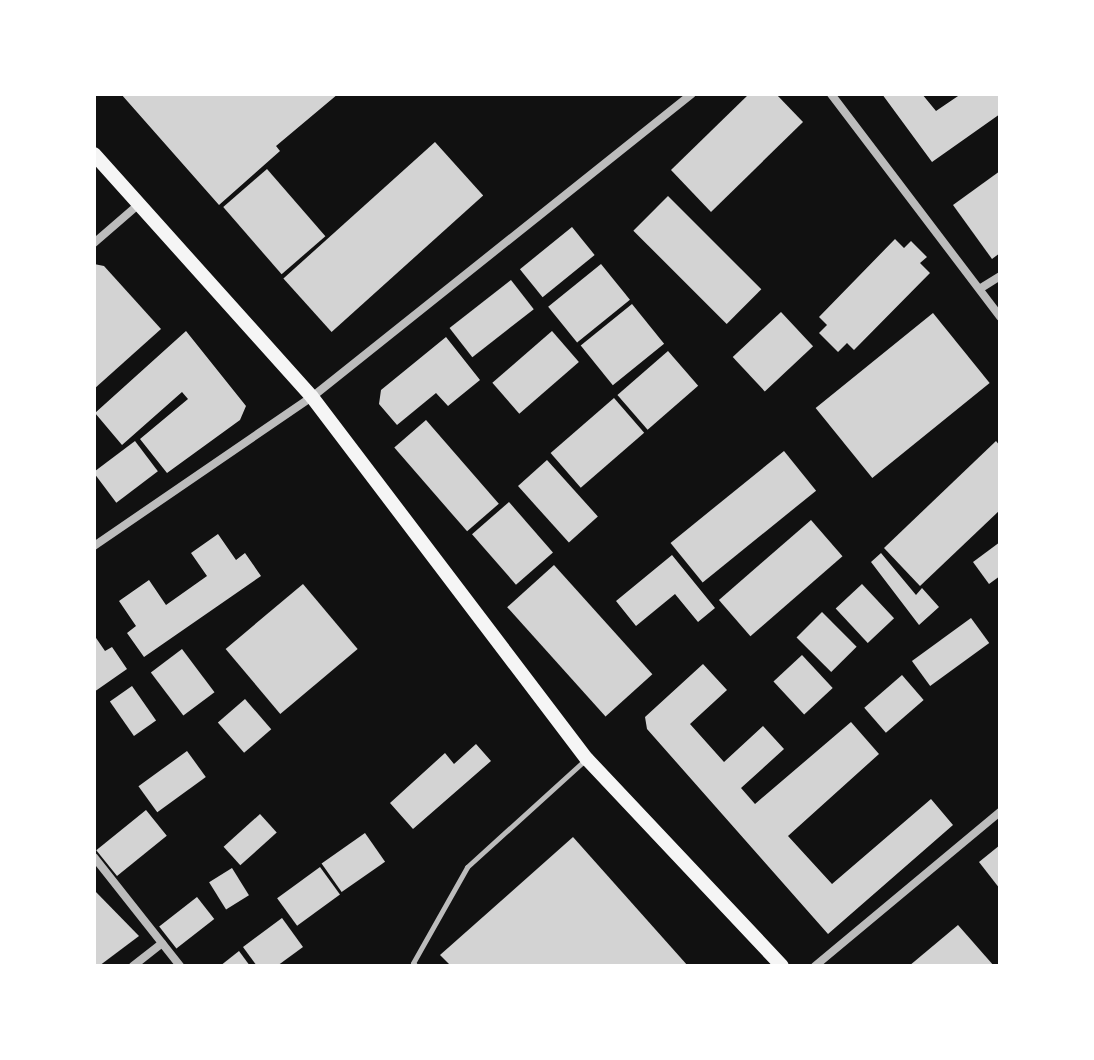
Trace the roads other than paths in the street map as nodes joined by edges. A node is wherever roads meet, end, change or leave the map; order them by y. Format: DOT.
graph roads {
  1 [pos="692,94"];
  2 [pos="831,94"];
  3 [pos="94,154"];
  4 [pos="139,204"];
  5 [pos="94,243"];
  6 [pos="1000,276"];
  7 [pos="981,288"];
  8 [pos="1000,317"];
  9 [pos="312,397"];
  10 [pos="94,546"];
  11 [pos="587,759"];
  12 [pos="1000,812"];
  13 [pos="94,857"];
  14 [pos="162,943"];
  15 [pos="133,966"];
  16 [pos="180,966"];
  17 [pos="416,966"];
  18 [pos="782,966"];
  19 [pos="815,966"];
  1 -- 9 [label="street"];
  2 -- 7 [label="street"];
  3 -- 4 [label="main road"];
  4 -- 5 [label="street"];
  4 -- 9 [label="main road"];
  6 -- 7 [label="street"];
  7 -- 8 [label="street"];
  9 -- 10 [label="street"];
  9 -- 11 [label="main road"];
  11 -- 17 [label="lane"];
  11 -- 18 [label="main road"];
  12 -- 19 [label="street"];
  13 -- 14 [label="street"];
  14 -- 15 [label="street"];
  14 -- 16 [label="street"];
}
